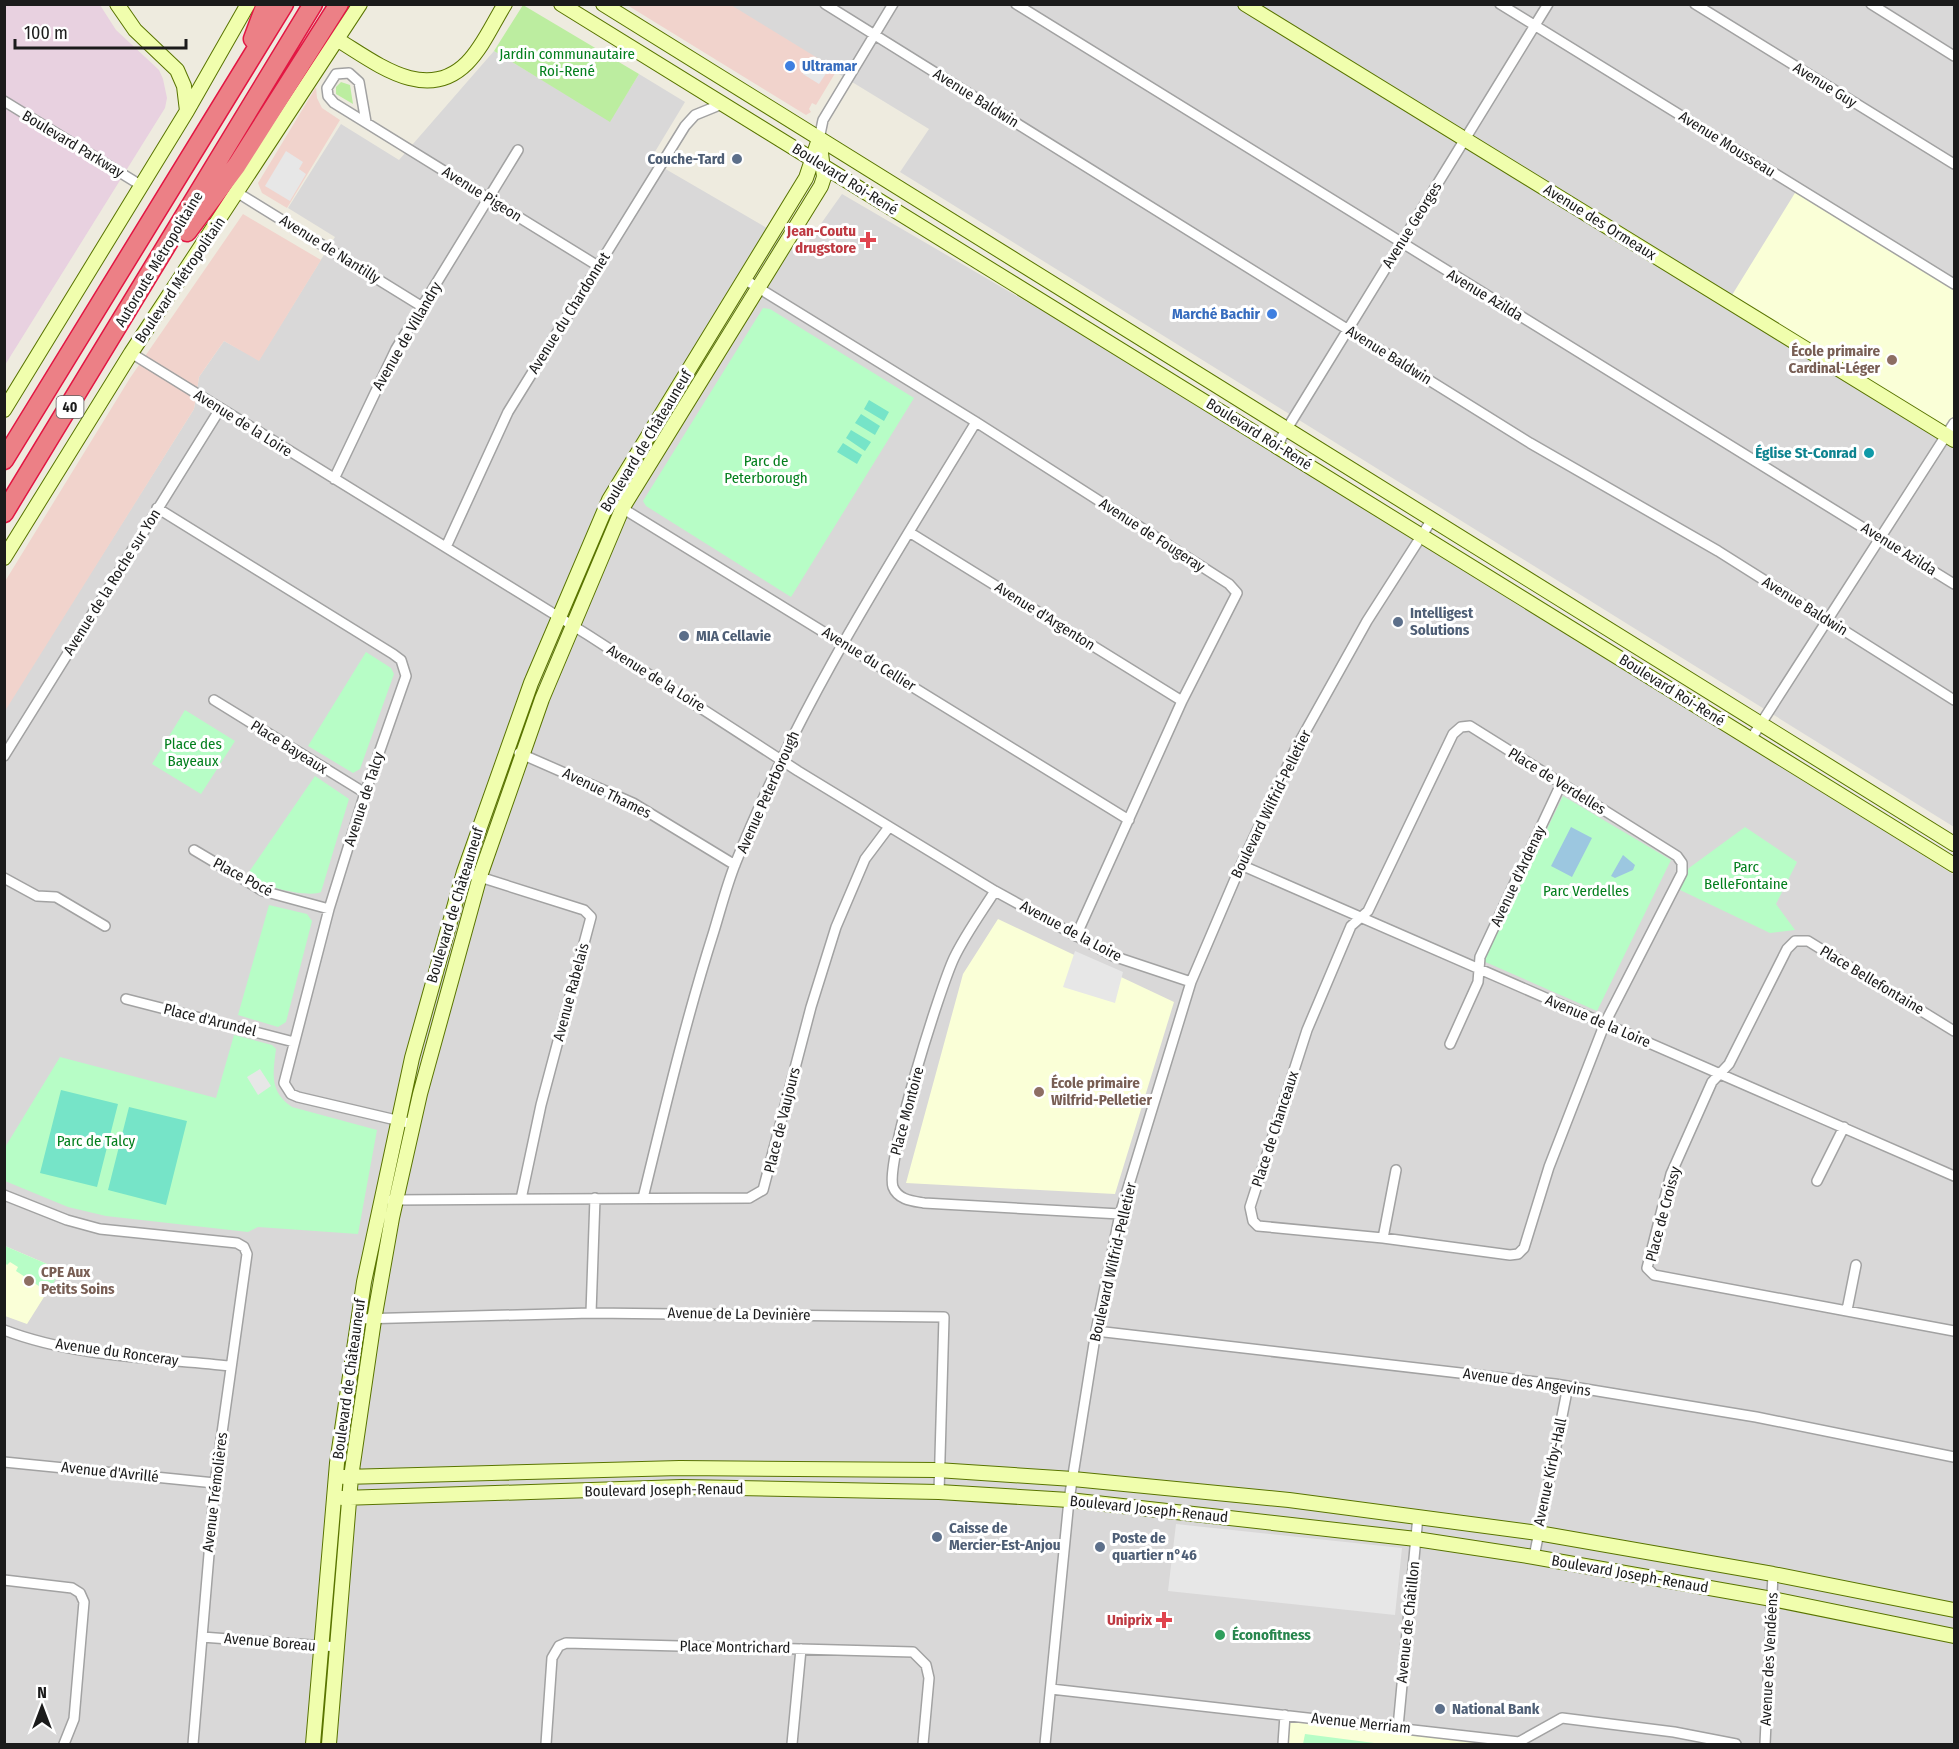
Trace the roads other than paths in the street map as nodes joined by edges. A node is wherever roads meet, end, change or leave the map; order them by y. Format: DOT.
graph roads {
  1 [pos="117,4"];
  2 [pos="248,4"];
  3 [pos="266,4"];
  4 [pos="284,4"];
  5 [pos="313,4"];
  6 [pos="339,4"];
  7 [pos="360,4"];
  8 [pos="505,4"];
  9 [pos="561,4"];
  10 [pos="603,4"];
  11 [pos="825,4"];
  12 [pos="893,4"];
  13 [pos="1016,4"];
  14 [pos="1245,4"];
  15 [pos="1500,4"];
  16 [pos="1548,4"];
  17 [pos="1695,4"];
  18 [pos="1870,4"];
  19 [pos="1534,26"];
  20 [pos="875,36"];
  21 [pos="339,40"];
  22 [pos="1954,56"];
  23 [pos="234,86"];
  24 [pos="4,101"];
  25 [pos="722,104"];
  26 [pos="187,111"];
  27 [pos="366,122"];
  28 [pos="1465,138"];
  29 [pos="819,139"];
  30 [pos="519,150"];
  31 [pos="818,163"];
  32 [pos="1954,164"];
  33 [pos="142,186"];
  34 [pos="238,193"];
  35 [pos="490,199"];
  36 [pos="1400,244"];
  37 [pos="598,266"];
  38 [pos="744,279"];
  39 [pos="1954,284"];
  40 [pos="758,287"];
  41 [pos="135,300"];
  42 [pos="422,306"];
  43 [pos="1348,329"];
  44 [pos="132,353"];
  45 [pos="6,403"];
  46 [pos="220,409"];
  47 [pos="976,422"];
  48 [pos="1954,423"];
  49 [pos="1286,429"];
  50 [pos="1951,438"];
  51 [pos="1277,445"];
  52 [pos="4,460"];
  53 [pos="334,479"];
  54 [pos="609,500"];
  55 [pos="623,507"];
  56 [pos="158,508"];
  57 [pos="4,513"];
  58 [pos="1431,521"];
  59 [pos="909,532"];
  60 [pos="1423,535"];
  61 [pos="1881,538"];
  62 [pos="446,547"];
  63 [pos="4,558"];
  64 [pos="1954,584"];
  65 [pos="557,617"];
  66 [pos="1828,620"];
  67 [pos="571,625"];
  68 [pos="842,642"];
  69 [pos="214,700"];
  70 [pos="1954,700"];
  71 [pos="1182,701"];
  72 [pos="1760,724"];
  73 [pos="1751,739"];
  74 [pos="507,748"];
  75 [pos="521,754"];
  76 [pos="4,756"];
  77 [pos="781,758"];
  78 [pos="1561,784"];
  79 [pos="365,793"];
  80 [pos="1129,820"];
  81 [pos="889,827"];
  82 [pos="1954,844"];
  83 [pos="194,850"];
  84 [pos="735,865"];
  85 [pos="1241,865"];
  86 [pos="1954,865"];
  87 [pos="464,872"];
  88 [pos="480,876"];
  89 [pos="4,878"];
  90 [pos="995,891"];
  91 [pos="329,909"];
  92 [pos="1361,918"];
  93 [pos="105,926"];
  94 [pos="1076,936"];
  95 [pos="1479,969"];
  96 [pos="1191,982"];
  97 [pos="126,999"];
  98 [pos="1605,1023"];
  99 [pos="1954,1031"];
  100 [pos="294,1042"];
  101 [pos="1450,1044"];
  102 [pos="1720,1074"];
  103 [pos="396,1120"];
  104 [pos="413,1124"];
  105 [pos="1844,1127"];
  106 [pos="1396,1170"];
  107 [pos="1954,1176"];
  108 [pos="1817,1181"];
  109 [pos="4,1195"];
  110 [pos="595,1198"];
  111 [pos="643,1198"];
  112 [pos="379,1199"];
  113 [pos="521,1199"];
  114 [pos="396,1200"];
  115 [pos="1120,1214"];
  116 [pos="1383,1238"];
  117 [pos="1856,1265"];
  118 [pos="1847,1310"];
  119 [pos="591,1313"];
  120 [pos="358,1319"];
  121 [pos="374,1320"];
  122 [pos="4,1330"];
  123 [pos="1096,1331"];
  124 [pos="1954,1331"];
  125 [pos="230,1366"];
  126 [pos="1568,1386"];
  127 [pos="1954,1457"];
  128 [pos="4,1462"];
  129 [pos="937,1470"];
  130 [pos="351,1477"];
  131 [pos="336,1478"];
  132 [pos="1073,1479"];
  133 [pos="215,1483"];
  134 [pos="1170,1489"];
  135 [pos="939,1492"];
  136 [pos="334,1497"];
  137 [pos="350,1498"];
  138 [pos="1069,1500"];
  139 [pos="1289,1500"];
  140 [pos="1168,1509"];
  141 [pos="1418,1516"];
  142 [pos="1287,1524"];
  143 [pos="1538,1533"];
  144 [pos="1416,1539"];
  145 [pos="1534,1557"];
  146 [pos="1773,1574"];
  147 [pos="4,1580"];
  148 [pos="1772,1599"];
  149 [pos="1954,1610"];
  150 [pos="1954,1636"];
  151 [pos="202,1637"];
  152 [pos="321,1647"];
  153 [pos="338,1647"];
  154 [pos="801,1649"];
  155 [pos="1051,1689"];
  156 [pos="1285,1715"];
  157 [pos="1398,1727"];
  158 [pos="1519,1743"];
  159 [pos="64,1744"];
  160 [pos="192,1744"];
  161 [pos="313,1744"];
  162 [pos="329,1744"];
  163 [pos="546,1744"];
  164 [pos="792,1744"];
  165 [pos="923,1744"];
  166 [pos="1045,1744"];
  167 [pos="1283,1744"];
  168 [pos="1736,1744"];
  169 [pos="1765,1744"];
  1 -- 26 [label="street"];
  2 -- 26 [label="street"];
  3 -- 23 [label="highway"];
  4 -- 23 [label="highway, Autoroute Métropolitaine / 40"];
  5 -- 41 [label="highway, Autoroute Métropolitaine / 40"];
  6 -- 41 [label="highway"];
  7 -- 21 [label="street, Boulevard Métropolitain"];
  8 -- 21 [label="street"];
  9 -- 25 [label="street, Boulevard Roi-René"];
  10 -- 29 [label="street, Boulevard Roi-René"];
  11 -- 20 [label="street, Avenue Baldwin"];
  12 -- 20 [label="street, Boulevard de Châteauneuf"];
  13 -- 36 [label="street, Avenue Azilda"];
  14 -- 28 [label="street, Avenue des Ormeaux"];
  15 -- 19 [label="street, Avenue Mousseau"];
  16 -- 19 [label="street, Avenue Georges"];
  17 -- 32 [label="street, Avenue Guy"];
  18 -- 22 [label="street"];
  19 -- 28 [label="street, Avenue Georges"];
  19 -- 39 [label="street, Avenue Mousseau"];
  20 -- 29 [label="street, Boulevard de Châteauneuf"];
  20 -- 43 [label="street, Avenue Baldwin"];
  21 -- 34 [label="street, Boulevard Métropolitain"];
  23 -- 52 [label="highway, Autoroute Métropolitaine / 40"];
  24 -- 33 [label="street, Boulevard Parkway"];
  25 -- 31 [label="street, Boulevard Roi-René"];
  25 -- 37 [label="street, Avenue du Chardonnet"];
  26 -- 33 [label="street"];
  27 -- 27 [label="street, Avenue Pigeon"];
  27 -- 35 [label="street, Avenue Pigeon"];
  28 -- 36 [label="street, Avenue Georges"];
  28 -- 50 [label="street, Avenue des Ormeaux"];
  29 -- 31 [label="street, Boulevard de Châteauneuf"];
  29 -- 49 [label="street, Boulevard Roi-René"];
  30 -- 35 [label="street, Avenue de Villandry"];
  31 -- 38 [label="street, Boulevard de Châteauneuf"];
  31 -- 40 [label="street, Boulevard de Châteauneuf"];
  31 -- 51 [label="street, Boulevard Roi-René"];
  33 -- 45 [label="street"];
  34 -- 42 [label="street, Avenue de Nantilly"];
  34 -- 44 [label="street, Boulevard Métropolitain"];
  35 -- 37 [label="street, Avenue Pigeon"];
  35 -- 42 [label="street, Avenue de Villandry"];
  36 -- 43 [label="street, Avenue Georges"];
  36 -- 61 [label="street, Avenue Azilda"];
  37 -- 62 [label="street, Avenue du Chardonnet"];
  38 -- 40 [label="street, Avenue de Fougeray"];
  38 -- 54 [label="street, Boulevard de Châteauneuf"];
  40 -- 47 [label="street, Avenue de Fougeray"];
  40 -- 55 [label="street, Boulevard de Châteauneuf"];
  41 -- 57 [label="highway, Autoroute Métropolitaine / 40"];
  42 -- 53 [label="street, Avenue de Villandry"];
  43 -- 49 [label="street, Avenue Georges"];
  43 -- 66 [label="street, Avenue Baldwin"];
  44 -- 46 [label="street, Avenue de la Loire"];
  44 -- 63 [label="street, Boulevard Métropolitain"];
  46 -- 53 [label="street, Avenue de la Loire"];
  46 -- 56 [label="street, Avenue de la Roche sur Yon"];
  47 -- 59 [label="street, Avenue Peterborough"];
  47 -- 71 [label="street, Avenue de Fougeray"];
  48 -- 50 [label="street"];
  49 -- 51 [label="street, Avenue Georges"];
  49 -- 58 [label="street, Boulevard Roi-René"];
  50 -- 61 [label="street"];
  51 -- 60 [label="street, Boulevard Roi-René"];
  53 -- 62 [label="street, Avenue de la Loire"];
  54 -- 55 [label="street, Avenue du Cellier"];
  54 -- 65 [label="street, Boulevard de Châteauneuf"];
  55 -- 67 [label="street, Boulevard de Châteauneuf"];
  55 -- 68 [label="street, Avenue du Cellier"];
  56 -- 76 [label="street, Avenue de la Roche sur Yon"];
  56 -- 79 [label="street, Avenue de Talcy"];
  58 -- 60 [label="street, Boulevard Wilfrid-Pelletier"];
  58 -- 72 [label="street, Boulevard Roi-René"];
  59 -- 68 [label="street, Avenue Peterborough"];
  59 -- 71 [label="street, Avenue d'Argenton"];
  60 -- 73 [label="street, Boulevard Roi-René"];
  60 -- 85 [label="street, Boulevard Wilfrid-Pelletier"];
  61 -- 64 [label="street, Avenue Azilda"];
  61 -- 66 [label="street"];
  62 -- 65 [label="street, Avenue de la Loire"];
  65 -- 67 [label="street, Avenue de la Loire"];
  65 -- 74 [label="street, Boulevard de Châteauneuf"];
  66 -- 70 [label="street, Avenue Baldwin"];
  66 -- 72 [label="street"];
  67 -- 75 [label="street, Boulevard de Châteauneuf"];
  67 -- 77 [label="street, Avenue de la Loire"];
  68 -- 77 [label="street, Avenue Peterborough"];
  68 -- 80 [label="street, Avenue du Cellier"];
  69 -- 79 [label="street, Place Bayeaux"];
  71 -- 80 [label="street, Avenue de Fougeray"];
  72 -- 73 [label="street"];
  72 -- 82 [label="street, Boulevard Roi-René"];
  73 -- 86 [label="street, Boulevard Roi-René"];
  74 -- 75 [label="street, Avenue Thames"];
  74 -- 87 [label="street, Boulevard de Châteauneuf"];
  75 -- 84 [label="street, Avenue Thames"];
  75 -- 88 [label="street, Boulevard de Châteauneuf"];
  77 -- 81 [label="street, Avenue de la Loire"];
  77 -- 84 [label="street, Avenue Peterborough"];
  78 -- 92 [label="street, Place de Verdelles"];
  78 -- 95 [label="street, Avenue d'Ardenay"];
  78 -- 98 [label="street, Place de Verdelles"];
  79 -- 91 [label="street, Avenue de Talcy"];
  80 -- 94 [label="street, Avenue de Fougeray"];
  81 -- 90 [label="street, Avenue de la Loire"];
  81 -- 111 [label="street, Place de Vaujours"];
  83 -- 91 [label="street, Place Pocé"];
  84 -- 111 [label="street, Avenue Peterborough"];
  85 -- 92 [label="street, Avenue de la Loire"];
  85 -- 96 [label="street, Boulevard Wilfrid-Pelletier"];
  87 -- 88 [label="street, Avenue Rabelais"];
  87 -- 103 [label="street, Boulevard de Châteauneuf"];
  88 -- 104 [label="street, Boulevard de Châteauneuf"];
  88 -- 113 [label="street, Avenue Rabelais"];
  89 -- 93 [label="street"];
  90 -- 94 [label="street, Avenue de la Loire"];
  90 -- 115 [label="street, Place Montoire"];
  91 -- 100 [label="street, Avenue de Talcy"];
  92 -- 95 [label="street, Avenue de la Loire"];
  92 -- 116 [label="street, Place de Chanceaux"];
  94 -- 96 [label="street, Avenue de la Loire"];
  95 -- 98 [label="street, Avenue de la Loire"];
  95 -- 101 [label="street, Avenue d'Ardenay"];
  96 -- 115 [label="street, Boulevard Wilfrid-Pelletier"];
  97 -- 100 [label="street, Place d'Arundel"];
  98 -- 102 [label="street, Avenue de la Loire"];
  98 -- 116 [label="street, Place de Chanceaux"];
  99 -- 102 [label="street, Place Bellefontaine"];
  100 -- 103 [label="street, Avenue de Talcy"];
  102 -- 105 [label="street, Avenue de la Loire"];
  102 -- 118 [label="street, Place de Croissy"];
  103 -- 104 [label="street, Avenue de Talcy"];
  103 -- 112 [label="street, Boulevard de Châteauneuf"];
  104 -- 114 [label="street, Boulevard de Châteauneuf"];
  105 -- 107 [label="street, Avenue de la Loire"];
  105 -- 108 [label="street"];
  106 -- 116 [label="street"];
  109 -- 125 [label="street, Avenue Trémolières"];
  110 -- 111 [label="street, Place de Vaujours"];
  110 -- 113 [label="street, Place de Vaujours"];
  110 -- 119 [label="street"];
  112 -- 114 [label="street, Place de Vaujours"];
  112 -- 120 [label="street, Boulevard de Châteauneuf"];
  113 -- 114 [label="street, Place de Vaujours"];
  114 -- 121 [label="street, Boulevard de Châteauneuf"];
  115 -- 123 [label="street, Boulevard Wilfrid-Pelletier"];
  117 -- 118 [label="street"];
  118 -- 124 [label="street, Place de Croissy"];
  119 -- 121 [label="street, Avenue de La Devinière"];
  119 -- 129 [label="street, Avenue de La Devinière"];
  120 -- 121 [label="street, Avenue de La Devinière"];
  120 -- 131 [label="street, Boulevard de Châteauneuf"];
  121 -- 130 [label="street, Boulevard de Châteauneuf"];
  122 -- 125 [label="street, Avenue du Ronceray"];
  123 -- 126 [label="street, Avenue des Angevins"];
  123 -- 132 [label="street, Boulevard Wilfrid-Pelletier"];
  125 -- 133 [label="street, Avenue Trémolières"];
  126 -- 127 [label="street, Avenue des Angevins"];
  126 -- 143 [label="street, Avenue Kirby-Hall"];
  128 -- 133 [label="street, Avenue d'Avrillé"];
  129 -- 130 [label="street, Boulevard Joseph-Renaud"];
  129 -- 132 [label="street, Boulevard Joseph-Renaud"];
  129 -- 135 [label="street, Avenue de La Devinière"];
  130 -- 131 [label="street, Boulevard Joseph-Renaud"];
  130 -- 137 [label="street, Boulevard de Châteauneuf"];
  131 -- 136 [label="street, Boulevard de Châteauneuf"];
  132 -- 134 [label="street, Boulevard Joseph-Renaud"];
  132 -- 138 [label="street, Boulevard Wilfrid-Pelletier"];
  133 -- 151 [label="street, Avenue Trémolières"];
  134 -- 139 [label="street, Boulevard Joseph-Renaud"];
  134 -- 140 [label="street"];
  135 -- 137 [label="street, Boulevard Joseph-Renaud"];
  135 -- 138 [label="street, Boulevard Joseph-Renaud"];
  136 -- 137 [label="street, Boulevard Joseph-Renaud"];
  136 -- 152 [label="street, Boulevard de Châteauneuf"];
  137 -- 153 [label="street, Boulevard de Châteauneuf"];
  138 -- 140 [label="street, Boulevard Joseph-Renaud"];
  138 -- 155 [label="street, Boulevard Wilfrid-Pelletier"];
  139 -- 141 [label="street, Boulevard Joseph-Renaud"];
  139 -- 142 [label="street"];
  140 -- 142 [label="street, Boulevard Joseph-Renaud"];
  141 -- 143 [label="street, Boulevard Joseph-Renaud"];
  141 -- 144 [label="street, Avenue de Châtillon"];
  142 -- 144 [label="street, Boulevard Joseph-Renaud"];
  143 -- 145 [label="street, Avenue Kirby-Hall"];
  143 -- 146 [label="street, Boulevard Joseph-Renaud"];
  144 -- 145 [label="street, Boulevard Joseph-Renaud"];
  144 -- 157 [label="street, Avenue de Châtillon"];
  145 -- 148 [label="street, Boulevard Joseph-Renaud"];
  146 -- 148 [label="street, Avenue des Vendéens"];
  146 -- 149 [label="street, Boulevard Joseph-Renaud"];
  147 -- 159 [label="street"];
  148 -- 150 [label="street, Boulevard Joseph-Renaud"];
  148 -- 169 [label="street, Avenue des Vendéens"];
  151 -- 152 [label="street, Avenue Boreau"];
  151 -- 160 [label="street, Avenue Trémolières"];
  152 -- 153 [label="street, Avenue Boreau"];
  152 -- 161 [label="street, Boulevard de Châteauneuf"];
  153 -- 162 [label="street, Boulevard de Châteauneuf"];
  154 -- 163 [label="street, Place Montrichard"];
  154 -- 164 [label="street"];
  154 -- 165 [label="street, Place Montrichard"];
  155 -- 156 [label="street, Avenue Merriam"];
  155 -- 166 [label="street, Boulevard Wilfrid-Pelletier"];
  156 -- 157 [label="street, Avenue Merriam"];
  156 -- 167 [label="street"];
  157 -- 158 [label="street, Avenue Merriam"];
  158 -- 168 [label="street, Avenue Merriam"];
}
